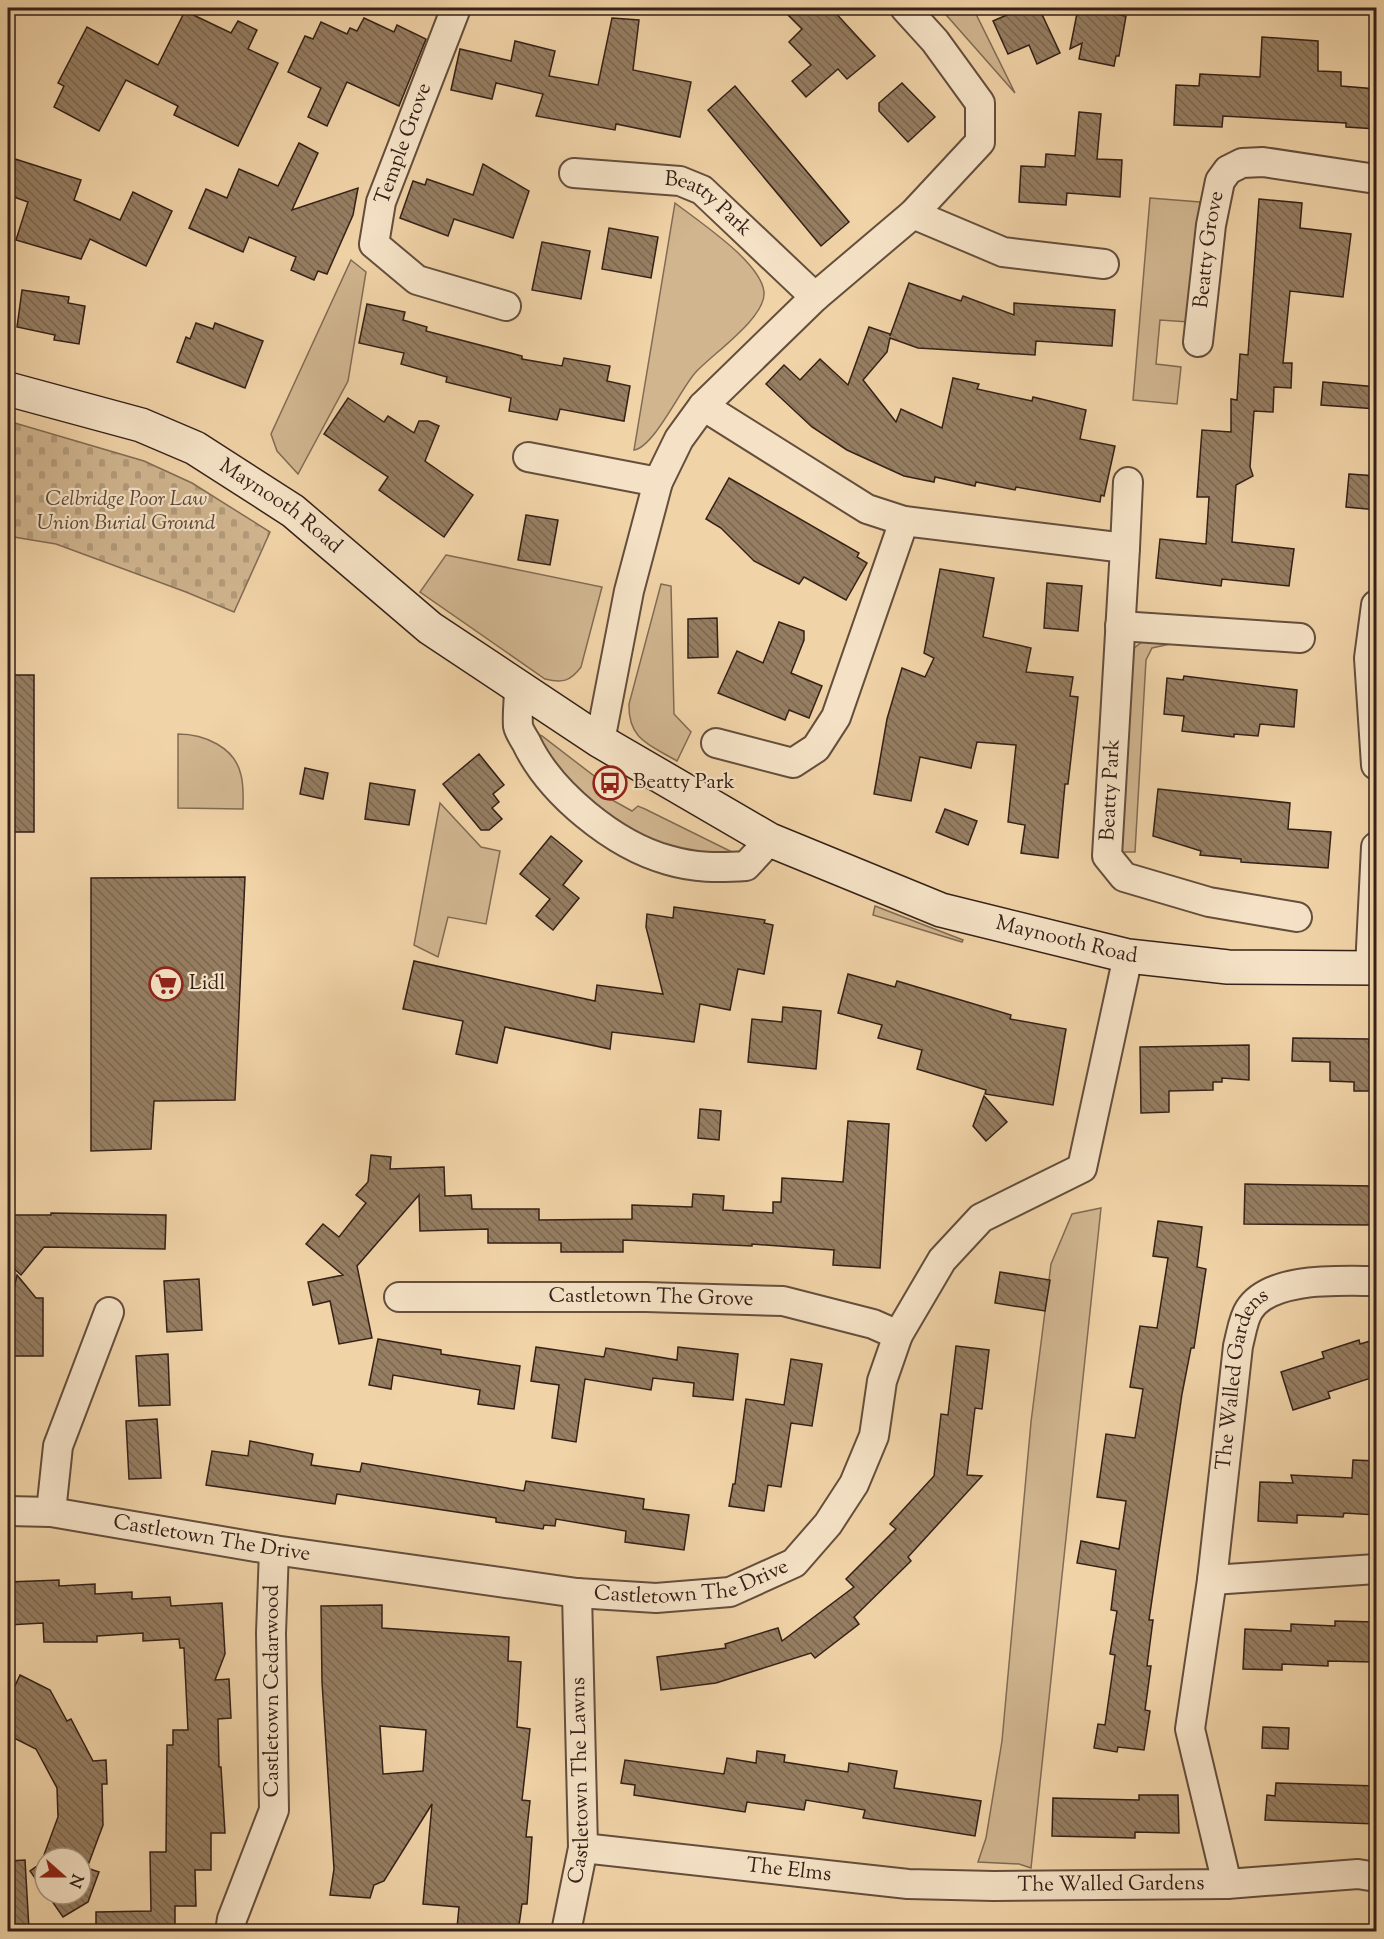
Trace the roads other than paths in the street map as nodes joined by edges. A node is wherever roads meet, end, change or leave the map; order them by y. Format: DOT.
graph roads {
  1 [pos="456,8"];
  2 [pos="905,8"];
  3 [pos="574,173"];
  4 [pos="1377,178"];
  5 [pos="913,214"];
  6 [pos="1104,264"];
  7 [pos="815,297"];
  8 [pos="506,306"];
  9 [pos="1198,342"];
  10 [pos="8,388"];
  11 [pos="703,406"];
  12 [pos="528,457"];
  13 [pos="658,482"];
  14 [pos="1128,482"];
  15 [pos="904,521"];
  16 [pos="1125,548"];
  17 [pos="1377,605"];
  18 [pos="1120,626"];
  19 [pos="1300,638"];
  20 [pos="1373,658"];
  21 [pos="519,689"];
  22 [pos="600,741"];
  23 [pos="716,743"];
  24 [pos="1377,765"];
  25 [pos="770,840"];
  26 [pos="1377,847"];
  27 [pos="1298,917"];
  28 [pos="1128,956"];
  29 [pos="1373,968"];
  30 [pos="1377,1281"];
  31 [pos="399,1297"];
  32 [pos="109,1312"];
  33 [pos="898,1335"];
  34 [pos="8,1511"];
  35 [pos="51,1512"];
  36 [pos="274,1550"];
  37 [pos="1377,1569"];
  38 [pos="1212,1580"];
  39 [pos="577,1593"];
  40 [pos="583,1848"];
  41 [pos="1377,1877"];
  42 [pos="1227,1884"];
  43 [pos="994,1886"];
  44 [pos="230,1932"];
  45 [pos="566,1932"];
  1 -- 8 [label="street, Temple Grove"];
  2 -- 5 [label="street"];
  3 -- 7 [label="street, Beatty Park"];
  4 -- 9 [label="street, Beatty Grove"];
  5 -- 6 [label="street"];
  5 -- 7 [label="street"];
  7 -- 11 [label="street"];
  10 -- 21 [label="main road, Maynooth Road"];
  11 -- 13 [label="street"];
  11 -- 15 [label="street"];
  12 -- 13 [label="street"];
  13 -- 22 [label="street"];
  14 -- 16 [label="street, Beatty Park"];
  15 -- 16 [label="street"];
  15 -- 23 [label="street"];
  16 -- 18 [label="street, Beatty Park"];
  17 -- 20 [label="street"];
  18 -- 19 [label="street"];
  18 -- 27 [label="street, Beatty Park"];
  20 -- 24 [label="street"];
  21 -- 22 [label="main road, Maynooth Road"];
  21 -- 25 [label="street"];
  22 -- 25 [label="main road, Maynooth Road"];
  25 -- 28 [label="main road, Maynooth Road"];
  26 -- 29 [label="street"];
  28 -- 29 [label="main road, Maynooth Road"];
  28 -- 33 [label="street, Castletown The Drive"];
  30 -- 38 [label="street, The Walled Gardens"];
  31 -- 33 [label="street, Castletown The Grove"];
  32 -- 35 [label="street"];
  33 -- 39 [label="street, Castletown The Drive"];
  34 -- 35 [label="street, Castletown The Drive"];
  35 -- 36 [label="street, Castletown The Drive"];
  36 -- 39 [label="street, Castletown The Drive"];
  36 -- 44 [label="street, Castletown Cedarwood"];
  37 -- 38 [label="street"];
  38 -- 42 [label="street, The Walled Gardens"];
  39 -- 40 [label="street, Castletown The Lawns"];
  40 -- 43 [label="street, The Elms"];
  40 -- 45 [label="street, Castletown The Lawns"];
  41 -- 42 [label="street, The Walled Gardens"];
  42 -- 43 [label="street, The Walled Gardens"];
}
